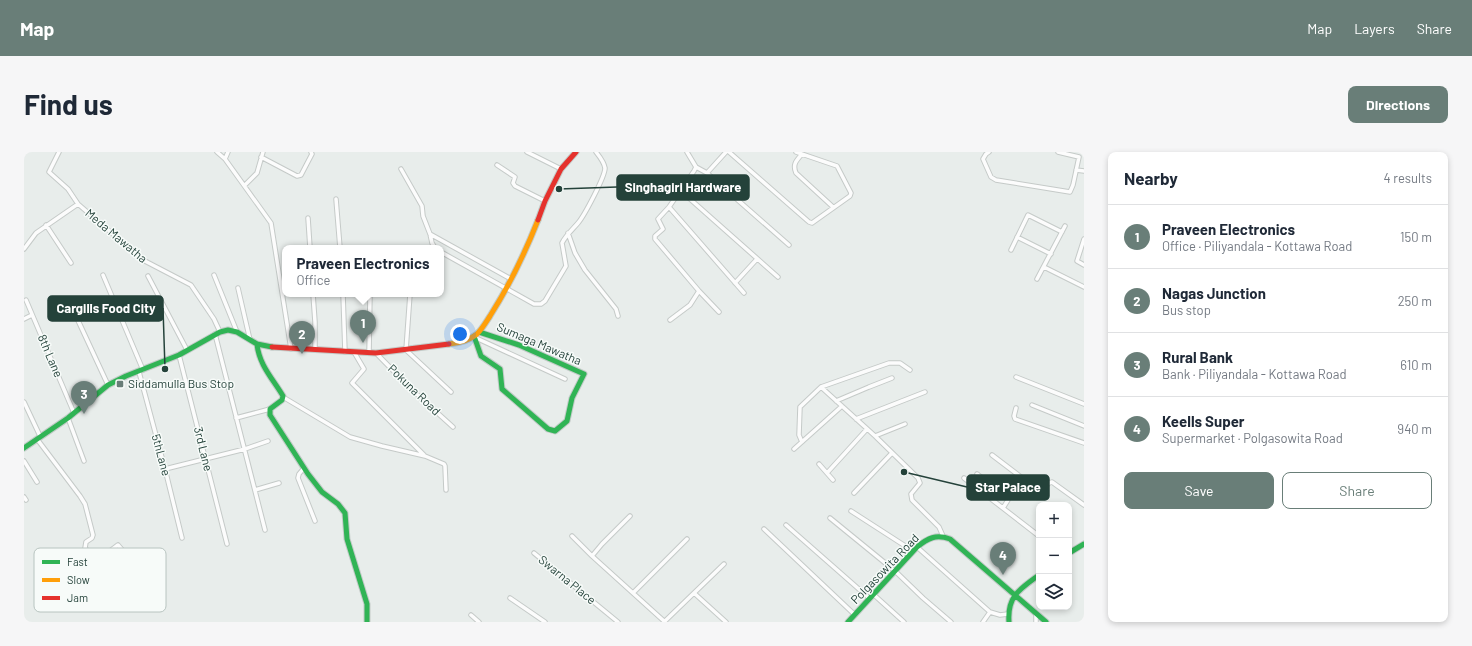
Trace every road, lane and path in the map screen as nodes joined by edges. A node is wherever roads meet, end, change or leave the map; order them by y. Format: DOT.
graph roads {
  1 [pos="59,152"];
  2 [pos="217,152"];
  3 [pos="228,152"];
  4 [pos="263,152"];
  5 [pos="311,152"];
  6 [pos="527,152"];
  7 [pos="576,152"];
  8 [pos="596,152"];
  9 [pos="687,152"];
  10 [pos="727,152"];
  11 [pos="796,152"];
  12 [pos="989,152"];
  13 [pos="1058,152"];
  14 [pos="1080,152"];
  15 [pos="802,154"];
  16 [pos="261,157"];
  17 [pos="1078,157"];
  18 [pos="225,158"];
  19 [pos="497,165"];
  20 [pos="696,167"];
  21 [pos="402,169"];
  22 [pos="561,169"];
  23 [pos="1076,170"];
  24 [pos="1084,171"];
  25 [pos="707,173"];
  26 [pos="245,185"];
  27 [pos="680,191"];
  28 [pos="336,199"];
  29 [pos="545,201"];
  30 [pos="78,204"];
  31 [pos="669,207"];
  32 [pos="834,207"];
  33 [pos="308,218"];
  34 [pos="46,225"];
  35 [pos="1065,226"];
  36 [pos="1062,232"];
  37 [pos="568,233"];
  38 [pos="430,234"];
  39 [pos="1017,237"];
  40 [pos="1084,239"];
  41 [pos="310,245"];
  42 [pos="340,245"];
  43 [pos="433,245"];
  44 [pos="789,245"];
  45 [pos="24,249"];
  46 [pos="1010,250"];
  47 [pos="444,254"];
  48 [pos="1051,254"];
  49 [pos="757,259"];
  50 [pos="71,263"];
  51 [pos="1084,265"];
  52 [pos="1044,267"];
  53 [pos="214,274"];
  54 [pos="103,275"];
  55 [pos="148,276"];
  56 [pos="778,277"];
  57 [pos="511,279"];
  58 [pos="1037,279"];
  59 [pos="735,282"];
  60 [pos="1084,287"];
  61 [pos="238,288"];
  62 [pos="506,288"];
  63 [pos="699,291"];
  64 [pos="282,292"];
  65 [pos="744,293"];
  66 [pos="283,297"];
  67 [pos="313,297"];
  68 [pos="343,297"];
  69 [pos="370,297"];
  70 [pos="410,297"];
  71 [pos="26,300"];
  72 [pos="69,301"];
  73 [pos="719,312"];
  74 [pos="32,315"];
  75 [pos="618,316"];
  76 [pos="24,319"];
  77 [pos="670,320"];
  78 [pos="237,332"];
  79 [pos="479,332"];
  80 [pos="217,333"];
  81 [pos="474,336"];
  82 [pos="250,340"];
  83 [pos="257,344"];
  84 [pos="291,349"];
  85 [pos="315,349"];
  86 [pos="187,350"];
  87 [pos="406,350"];
  88 [pos="345,352"];
  89 [pos="354,352"];
  90 [pos="369,353"];
  91 [pos="376,353"];
  92 [pos="179,355"];
  93 [pos="910,370"];
  94 [pos="141,371"];
  95 [pos="1016,377"];
  96 [pos="564,378"];
  97 [pos="892,378"];
  98 [pos="108,385"];
  99 [pos="821,387"];
  100 [pos="451,392"];
  101 [pos="925,392"];
  102 [pos="283,398"];
  103 [pos="836,401"];
  104 [pos="24,402"];
  105 [pos="1084,404"];
  106 [pos="842,406"];
  107 [pos="1032,406"];
  108 [pos="1016,408"];
  109 [pos="270,409"];
  110 [pos="74,412"];
  111 [pos="68,418"];
  112 [pos="236,418"];
  113 [pos="856,419"];
  114 [pos="905,424"];
  115 [pos="1084,426"];
  116 [pos="453,427"];
  117 [pos="867,429"];
  118 [pos="875,436"];
  119 [pos="38,437"];
  120 [pos="268,441"];
  121 [pos="802,442"];
  122 [pos="1084,443"];
  123 [pos="24,448"];
  124 [pos="245,449"];
  125 [pos="794,449"];
  126 [pos="892,453"];
  127 [pos="992,455"];
  128 [pos="425,456"];
  129 [pos="206,459"];
  130 [pos="24,461"];
  131 [pos="84,461"];
  132 [pos="819,464"];
  133 [pos="304,468"];
  134 [pos="165,469"];
  135 [pos="827,473"];
  136 [pos="977,474"];
  137 [pos="964,478"];
  138 [pos="833,480"];
  139 [pos="37,482"];
  140 [pos="279,483"];
  141 [pos="255,490"];
  142 [pos="446,490"];
  143 [pos="854,493"];
  144 [pos="1084,505"];
  145 [pos="1003,508"];
  146 [pos="851,511"];
  147 [pos="630,516"];
  148 [pos="830,518"];
  149 [pos="315,521"];
  150 [pos="786,526"];
  151 [pos="764,529"];
  152 [pos="265,530"];
  153 [pos="1036,534"];
  154 [pos="572,536"];
  155 [pos="943,536"];
  156 [pos="182,538"];
  157 [pos="687,539"];
  158 [pos="227,544"];
  159 [pos="1084,545"];
  160 [pos="84,548"];
  161 [pos="915,549"];
  162 [pos="1072,551"];
  163 [pos="534,553"];
  164 [pos="592,556"];
  165 [pos="724,564"];
  166 [pos="895,571"];
  167 [pos="1036,577"];
  168 [pos="633,593"];
  169 [pos="694,593"];
  170 [pos="1015,594"];
  171 [pos="871,596"];
  172 [pos="510,598"];
  173 [pos="990,612"];
  174 [pos="1036,612"];
  175 [pos="1008,614"];
  176 [pos="471,615"];
  177 [pos="853,619"];
  178 [pos="368,622"];
  179 [pos="479,622"];
  180 [pos="544,622"];
  181 [pos="618,622"];
  182 [pos="664,622"];
  183 [pos="726,622"];
  184 [pos="904,622"];
  185 [pos="951,622"];
  186 [pos="983,622"];
  187 [pos="1009,622"];
  188 [pos="1036,622"];
  189 [pos="1046,622"];
  1 -- 30 [label="street, Meda Mawatha"];
  2 -- 18 [label="street"];
  3 -- 18 [label="street"];
  4 -- 16 [label="street"];
  5 -- 16 [label="street"];
  6 -- 22 [label="street"];
  7 -- 22 [label="street"];
  8 -- 37 [label="street"];
  9 -- 20 [label="street"];
  10 -- 25 [label="street"];
  10 -- 32 [label="street"];
  11 -- 15 [label="street"];
  12 -- 23 [label="street"];
  13 -- 17 [label="street"];
  14 -- 17 [label="street"];
  15 -- 32 [label="street"];
  15 -- 32 [label="street"];
  16 -- 26 [label="street"];
  17 -- 23 [label="street"];
  18 -- 26 [label="street"];
  19 -- 29 [label="street"];
  20 -- 25 [label="street"];
  20 -- 27 [label="street"];
  21 -- 38 [label="street"];
  22 -- 29 [label="street"];
  23 -- 24 [label="street"];
  25 -- 44 [label="street"];
  26 -- 64 [label="street"];
  27 -- 31 [label="street"];
  27 -- 49 [label="street"];
  28 -- 42 [label="street"];
  29 -- 57 [label="street"];
  30 -- 34 [label="street"];
  30 -- 80 [label="street, Meda Mawatha"];
  31 -- 59 [label="street"];
  31 -- 63 [label="street"];
  33 -- 41 [label="street"];
  34 -- 45 [label="street"];
  34 -- 50 [label="street"];
  35 -- 36 [label="street"];
  36 -- 39 [label="street"];
  36 -- 48 [label="street"];
  37 -- 62 [label="street"];
  37 -- 75 [label="street"];
  38 -- 43 [label="street"];
  38 -- 57 [label="street"];
  39 -- 46 [label="street"];
  39 -- 48 [label="street"];
  40 -- 51 [label="street"];
  47 -- 62 [label="street"];
  48 -- 52 [label="street"];
  49 -- 56 [label="street"];
  49 -- 59 [label="street"];
  52 -- 58 [label="street"];
  52 -- 60 [label="street"];
  53 -- 78 [label="street"];
  54 -- 94 [label="street, 5thLane"];
  55 -- 86 [label="street"];
  57 -- 62 [label="street"];
  59 -- 65 [label="street"];
  61 -- 82 [label="street"];
  62 -- 79 [label="street"];
  63 -- 73 [label="street"];
  63 -- 77 [label="street"];
  66 -- 84 [label="street"];
  67 -- 85 [label="street"];
  68 -- 88 [label="street"];
  69 -- 90 [label="street"];
  70 -- 87 [label="street"];
  71 -- 74 [label="street, 8th Lane"];
  72 -- 98 [label="street"];
  74 -- 76 [label="street"];
  74 -- 110 [label="street, 8th Lane"];
  78 -- 80 [label="street"];
  78 -- 82 [label="street"];
  79 -- 81 [label="street"];
  79 -- 81 [label="street, Sumaga Mawatha"];
  80 -- 86 [label="street"];
  80 -- 112 [label="street, Meda Mawatha"];
  81 -- 87 [label="street"];
  81 -- 96 [label="street"];
  82 -- 83 [label="street"];
  83 -- 84 [label="street"];
  83 -- 102 [label="street"];
  84 -- 85 [label="street"];
  85 -- 88 [label="street"];
  86 -- 92 [label="street"];
  87 -- 91 [label="street"];
  87 -- 100 [label="street"];
  88 -- 89 [label="street"];
  89 -- 90 [label="street"];
  89 -- 128 [label="street"];
  90 -- 91 [label="street"];
  91 -- 116 [label="street, Pokuna Road"];
  92 -- 94 [label="street"];
  92 -- 129 [label="street, 3rd Lane"];
  93 -- 99 [label="street"];
  94 -- 98 [label="street"];
  94 -- 134 [label="street, 5thLane"];
  95 -- 105 [label="street"];
  97 -- 103 [label="street"];
  98 -- 110 [label="street"];
  99 -- 103 [label="street"];
  99 -- 121 [label="street"];
  101 -- 113 [label="street"];
  102 -- 109 [label="street"];
  102 -- 128 [label="street"];
  103 -- 106 [label="street"];
  104 -- 119 [label="street"];
  106 -- 113 [label="street"];
  106 -- 121 [label="street"];
  107 -- 115 [label="street"];
  108 -- 122 [label="street"];
  109 -- 112 [label="street"];
  109 -- 133 [label="street"];
  110 -- 111 [label="street"];
  111 -- 119 [label="street"];
  111 -- 131 [label="street"];
  112 -- 124 [label="street, Meda Mawatha"];
  113 -- 117 [label="street"];
  114 -- 118 [label="street"];
  117 -- 118 [label="street"];
  117 -- 135 [label="street"];
  118 -- 126 [label="street"];
  119 -- 123 [label="street"];
  119 -- 160 [label="street"];
  120 -- 124 [label="street"];
  121 -- 125 [label="street"];
  124 -- 129 [label="street"];
  124 -- 141 [label="street, Meda Mawatha"];
  126 -- 143 [label="street"];
  126 -- 155 [label="street"];
  127 -- 144 [label="street"];
  128 -- 142 [label="street"];
  129 -- 134 [label="street"];
  129 -- 158 [label="street, 3rd Lane"];
  130 -- 139 [label="street"];
  132 -- 135 [label="street"];
  133 -- 149 [label="street"];
  133 -- 178 [label="street"];
  134 -- 156 [label="street, 5thLane"];
  135 -- 138 [label="street"];
  136 -- 145 [label="street"];
  137 -- 145 [label="street"];
  140 -- 141 [label="street"];
  141 -- 152 [label="street, Meda Mawatha"];
  145 -- 153 [label="street"];
  146 -- 161 [label="street"];
  147 -- 164 [label="street"];
  148 -- 166 [label="street"];
  150 -- 171 [label="street"];
  151 -- 177 [label="street"];
  154 -- 164 [label="street"];
  155 -- 161 [label="street, Polgasowita Road"];
  155 -- 170 [label="street"];
  157 -- 168 [label="street"];
  159 -- 162 [label="street"];
  161 -- 166 [label="street, Polgasowita Road"];
  161 -- 173 [label="street"];
  163 -- 181 [label="street, Swarna Place"];
  164 -- 168 [label="street"];
  165 -- 169 [label="street"];
  166 -- 171 [label="street, Polgasowita Road"];
  166 -- 185 [label="street"];
  167 -- 170 [label="street"];
  168 -- 182 [label="street"];
  169 -- 182 [label="street"];
  169 -- 183 [label="street"];
  170 -- 174 [label="street"];
  170 -- 175 [label="street"];
  171 -- 177 [label="street, Polgasowita Road"];
  171 -- 184 [label="street"];
  172 -- 180 [label="street"];
  173 -- 175 [label="street"];
  173 -- 186 [label="street"];
  174 -- 188 [label="street"];
  174 -- 189 [label="street"];
  175 -- 187 [label="street"];
  176 -- 179 [label="street"];
}
